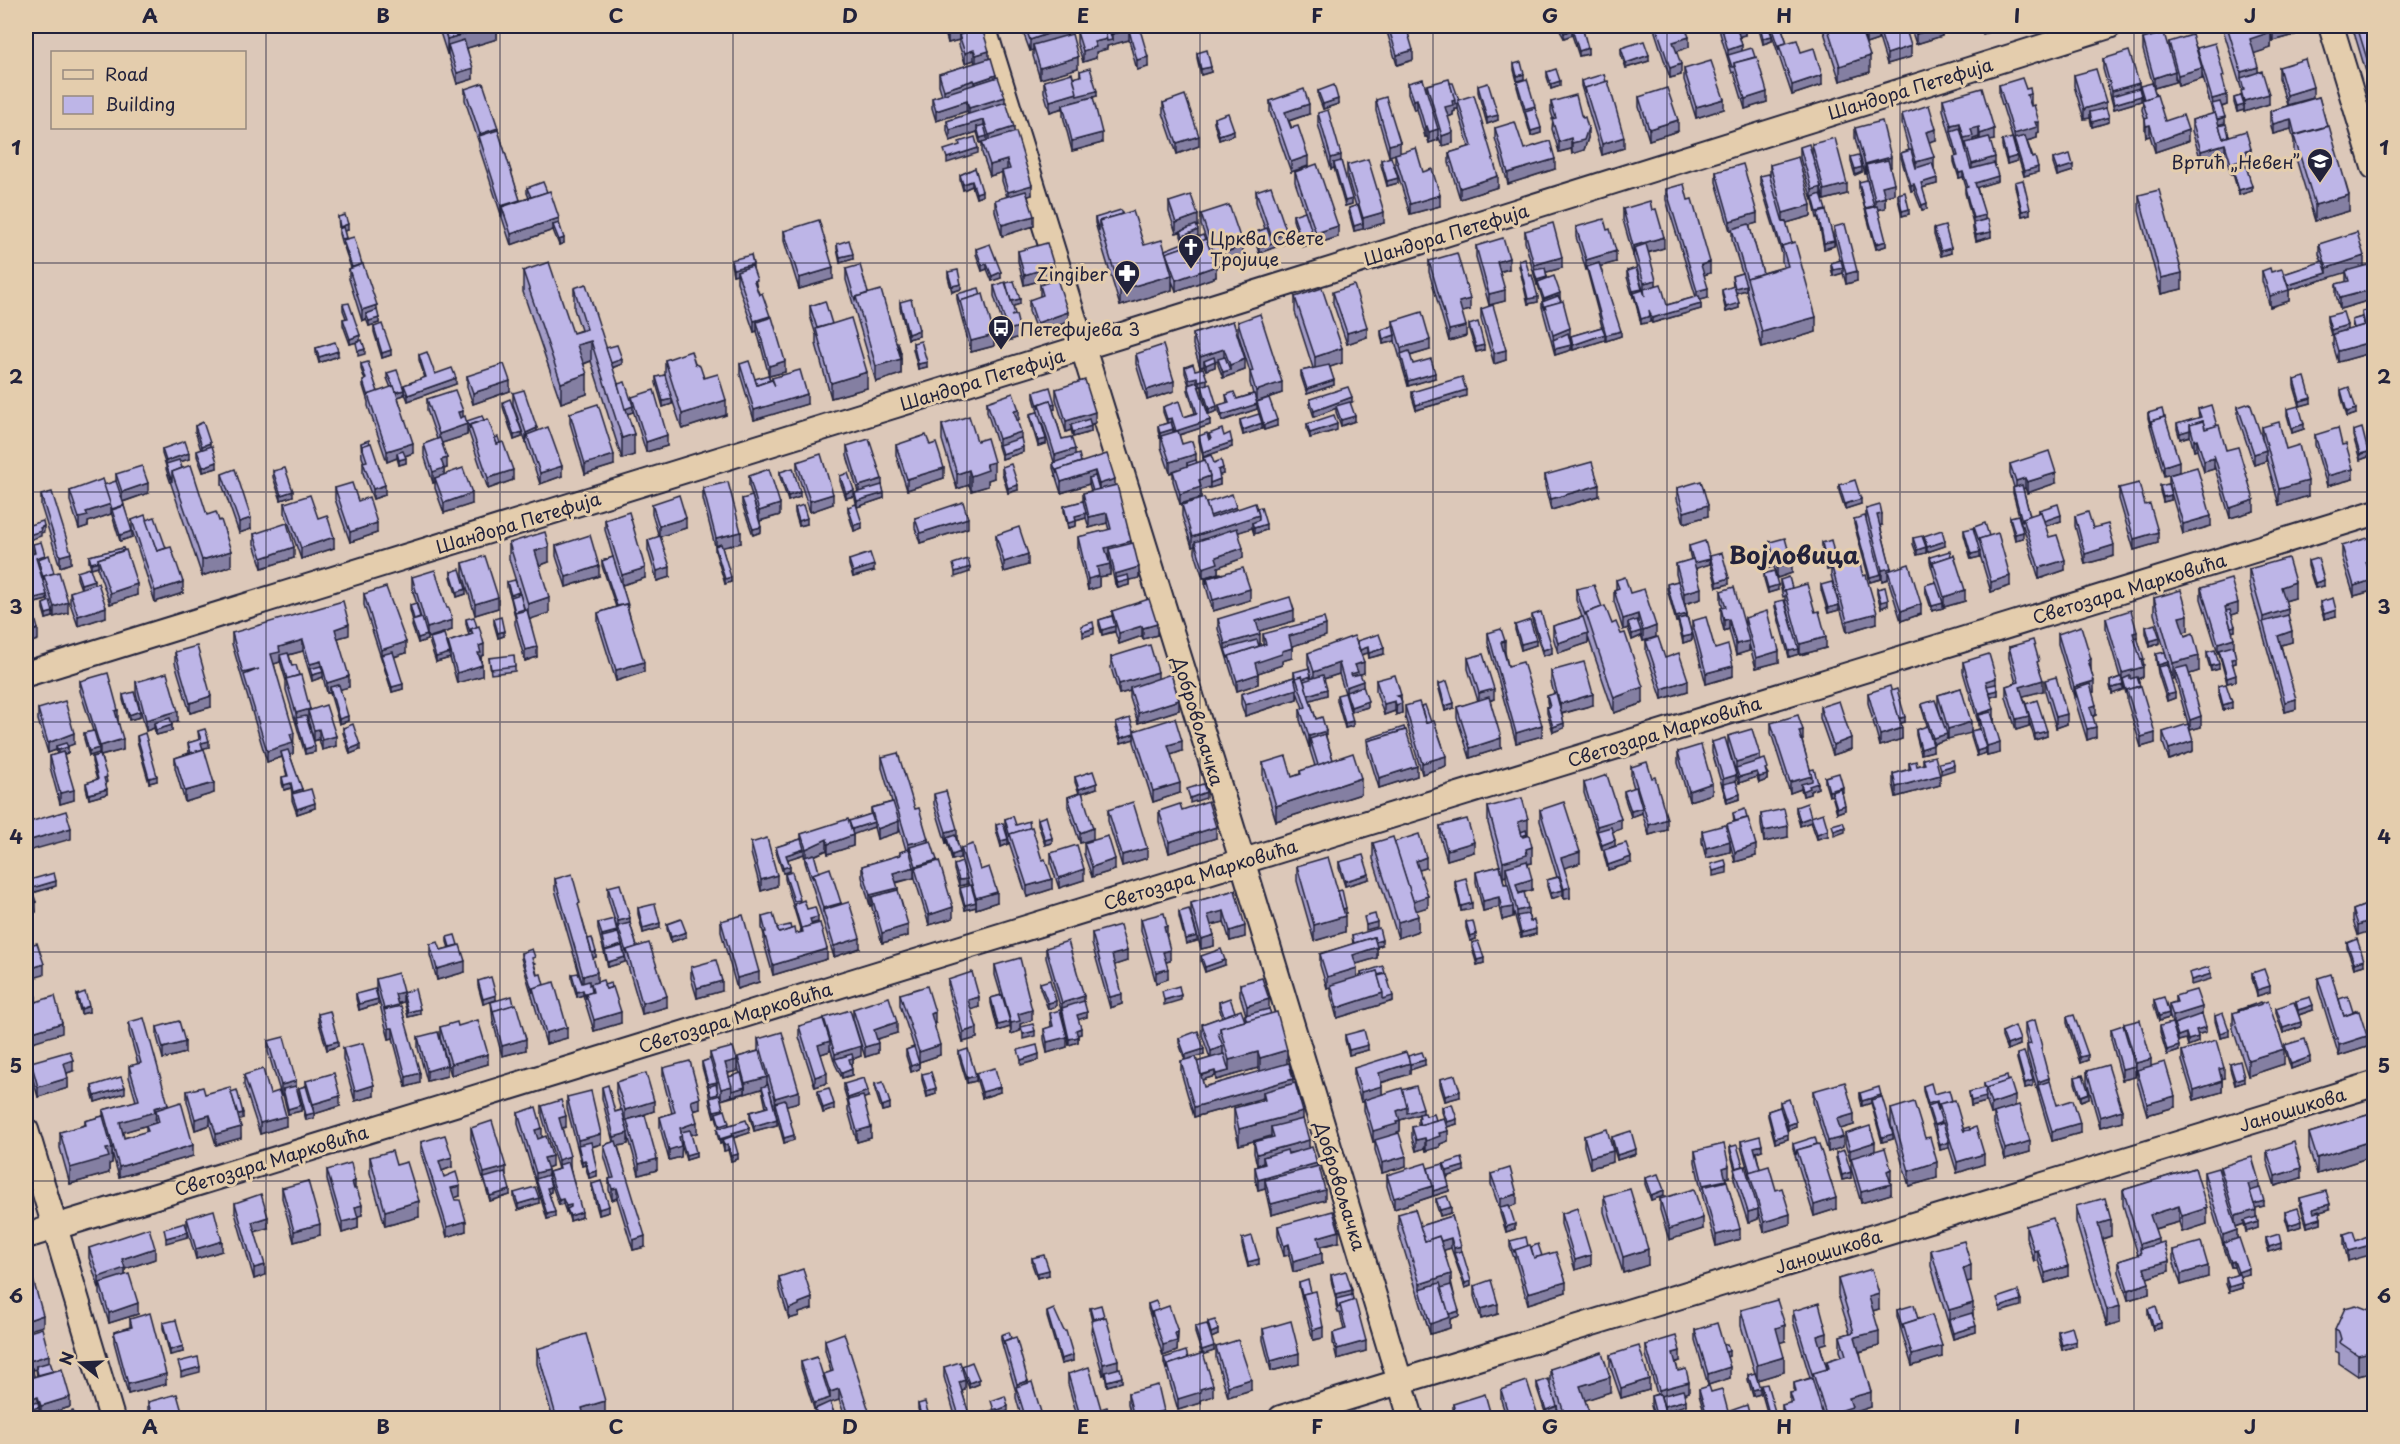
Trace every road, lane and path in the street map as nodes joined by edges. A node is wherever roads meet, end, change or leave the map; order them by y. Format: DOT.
graph roads {
  1 [pos="982,26"];
  2 [pos="2109,26"];
  3 [pos="2331,26"];
  4 [pos="2374,167"];
  5 [pos="1083,348"];
  6 [pos="2374,513"];
  7 [pos="26,674"];
  8 [pos="1242,860"];
  9 [pos="2374,1084"];
  10 [pos="26,1131"];
  11 [pos="54,1227"];
  12 [pos="26,1236"];
  13 [pos="1400,1382"];
  14 [pos="112,1419"];
  15 [pos="1281,1419"];
  16 [pos="1411,1419"];
  1 -- 5 [label="street, Добровољачка"];
  2 -- 5 [label="street, Шандора Петефија"];
  3 -- 4 [label="street"];
  5 -- 7 [label="street, Шандора Петефија"];
  5 -- 8 [label="street, Добровољачка"];
  6 -- 8 [label="street, Светозара Марковића"];
  8 -- 11 [label="street, Светозара Марковића"];
  8 -- 13 [label="street, Добровољачка"];
  9 -- 13 [label="street, Јаношикова"];
  10 -- 11 [label="street"];
  11 -- 12 [label="street, Светозара Марковића"];
  11 -- 14 [label="street"];
  13 -- 15 [label="street, Јаношикова"];
  13 -- 16 [label="street, Добровољачка"];
}
